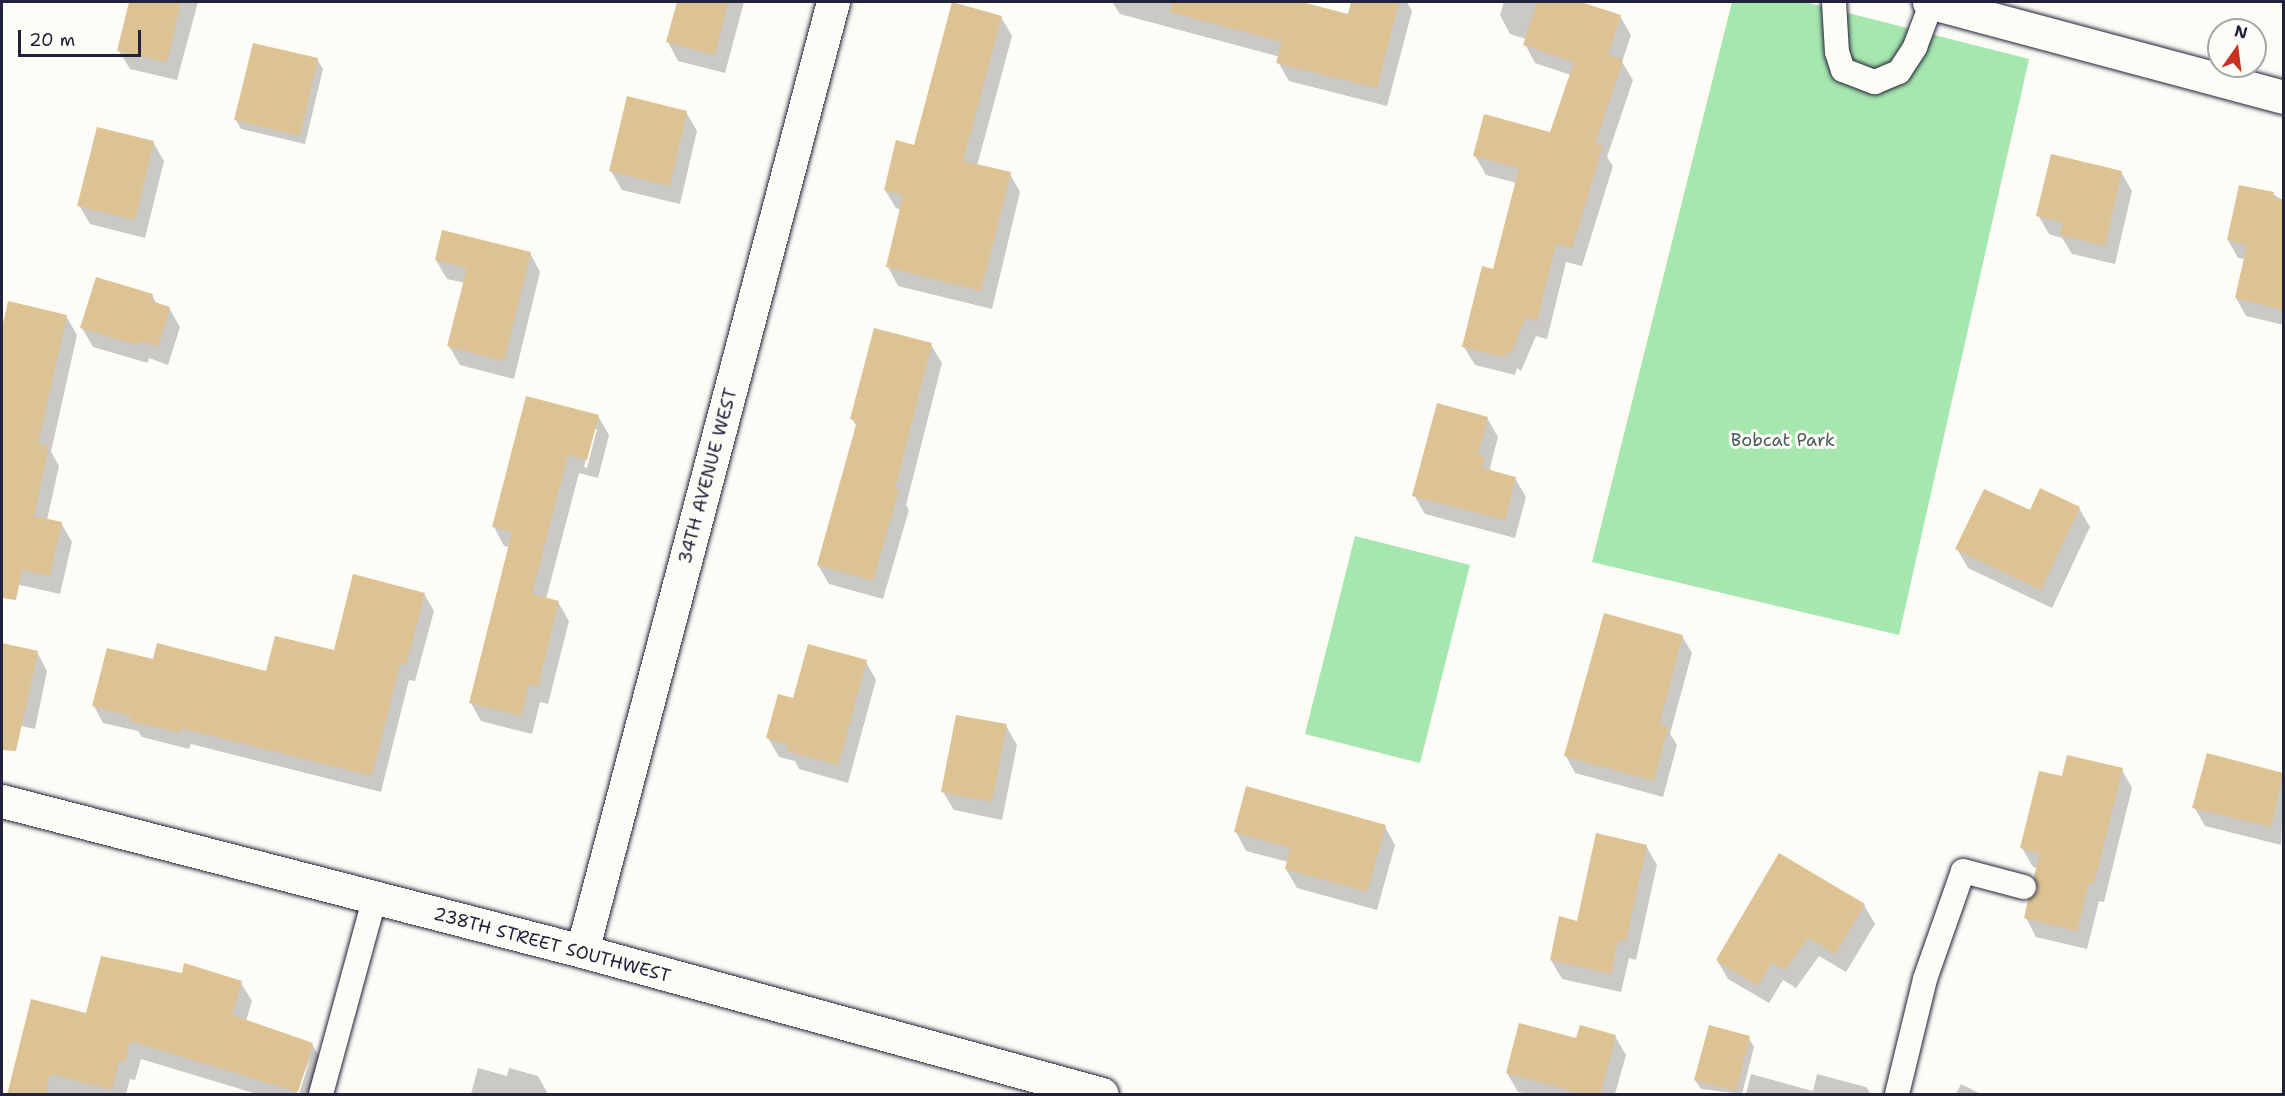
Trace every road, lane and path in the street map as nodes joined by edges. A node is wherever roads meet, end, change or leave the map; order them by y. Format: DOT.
graph roads {
  1 [pos="833,2"];
  2 [pos="1834,2"];
  3 [pos="1930,2"];
  4 [pos="2283,97"];
  5 [pos="2,801"];
  6 [pos="2024,887"];
  7 [pos="374,900"];
  8 [pos="582,951"];
  9 [pos="321,1095"];
  10 [pos="1102,1095"];
  11 [pos="1897,1095"];
  1 -- 8 [label="street, 34TH AVENUE WEST"];
  2 -- 3 [label="lane"];
  3 -- 4 [label="street"];
  5 -- 7 [label="street, 238TH STREET SOUTHWEST"];
  6 -- 11 [label="lane"];
  7 -- 8 [label="street, 238TH STREET SOUTHWEST"];
  7 -- 9 [label="lane"];
  8 -- 10 [label="street, 238TH STREET SOUTHWEST"];
}
